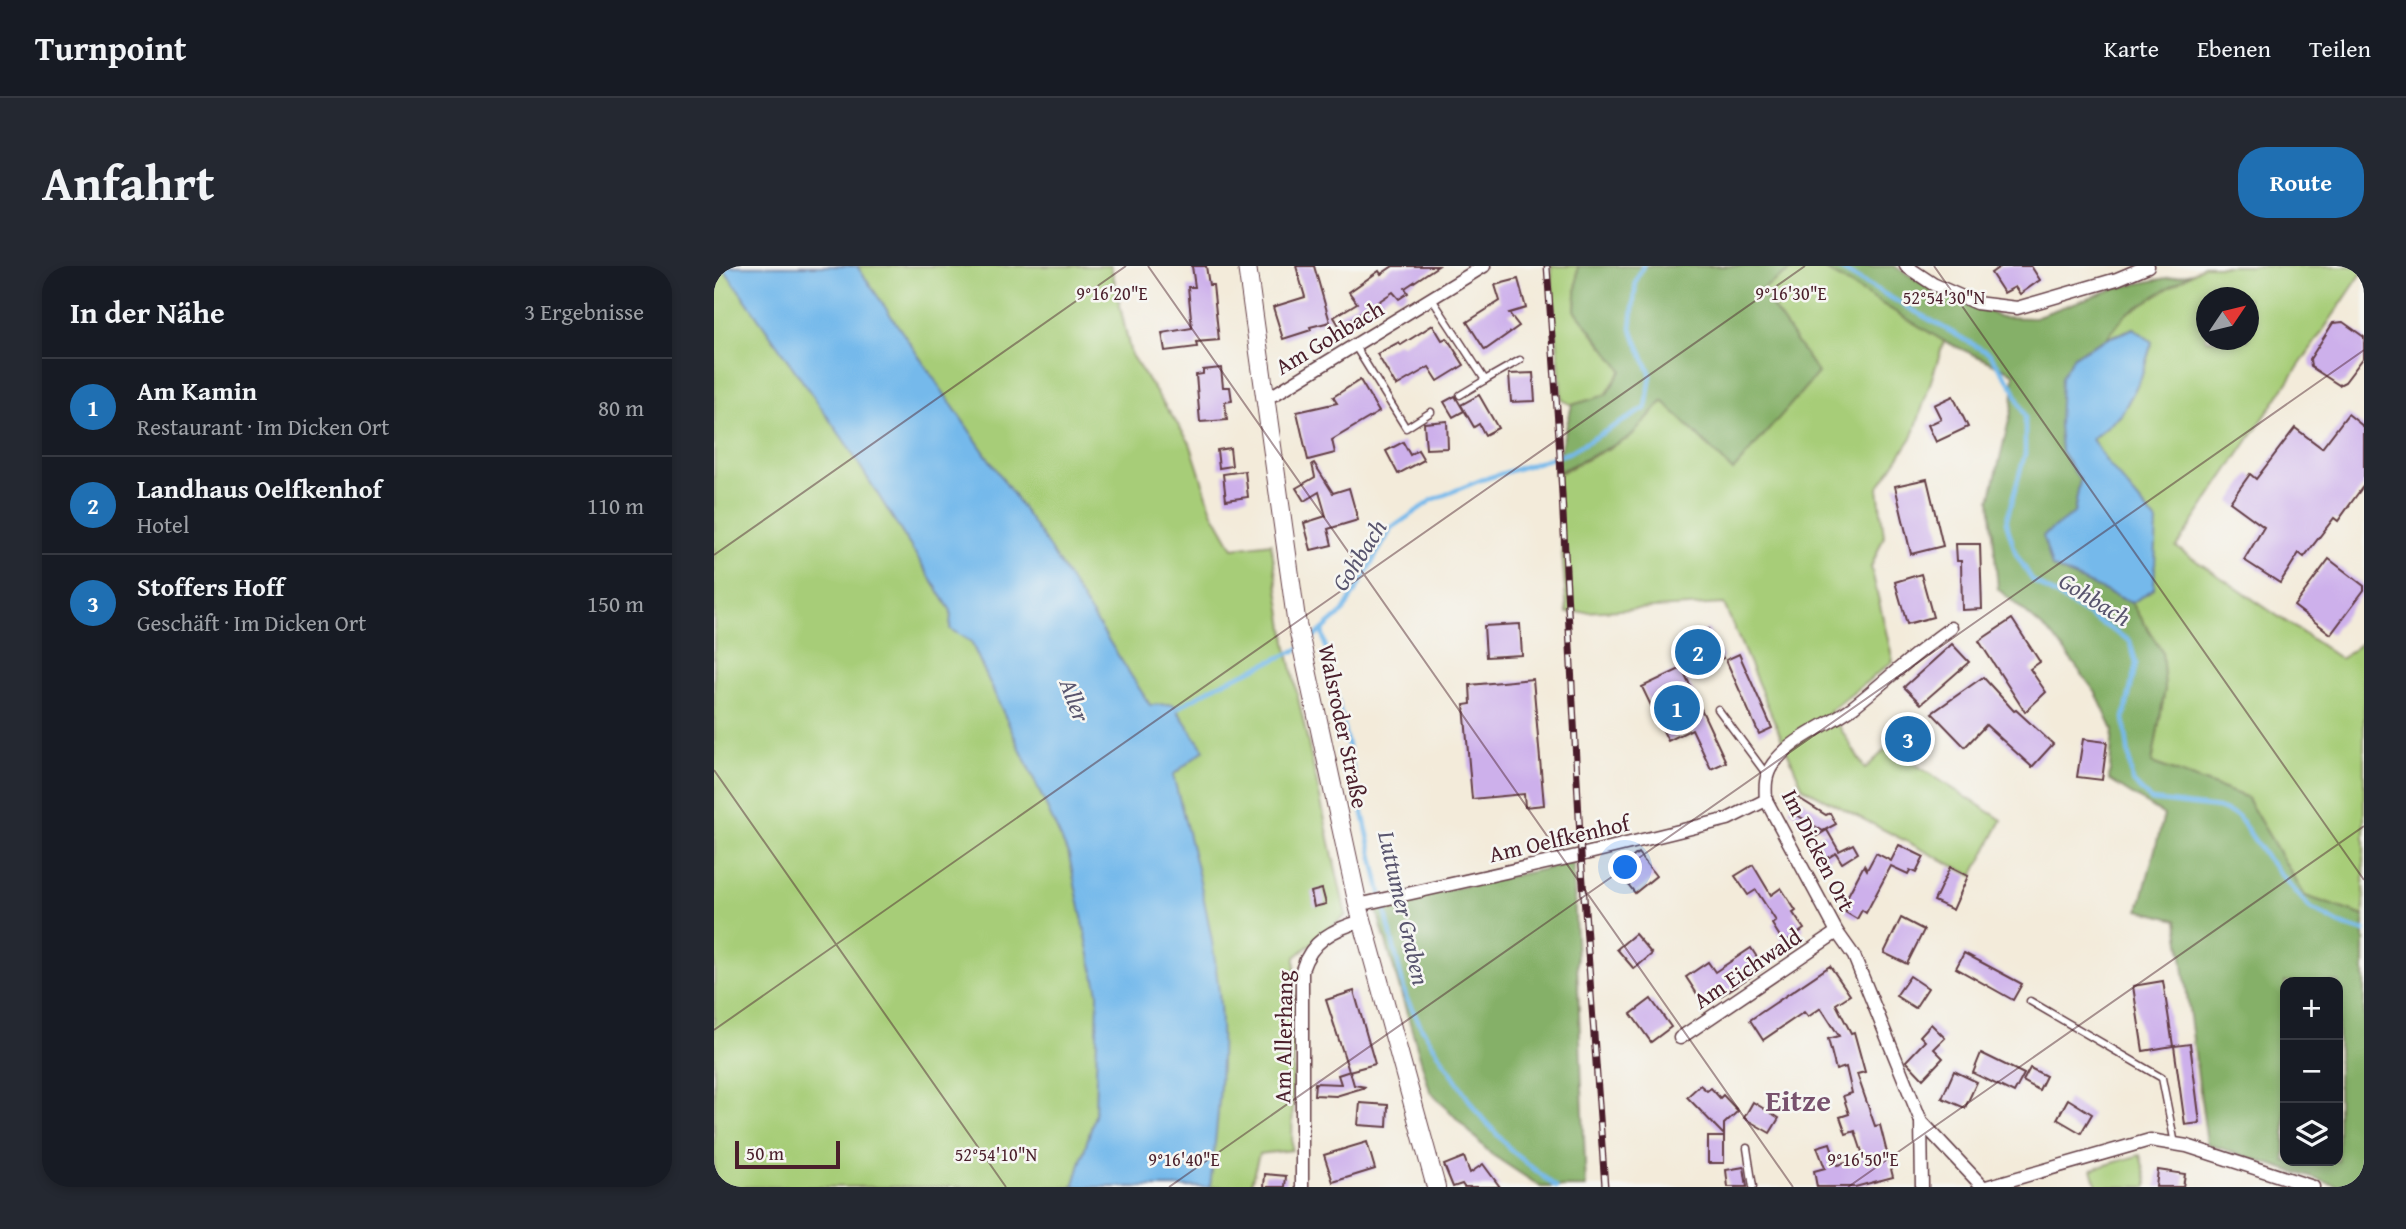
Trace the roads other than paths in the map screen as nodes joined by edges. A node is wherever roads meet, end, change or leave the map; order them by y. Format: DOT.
graph roads {
  1 [pos="1247,266"];
  2 [pos="1484,266"];
  3 [pos="1906,266"];
  4 [pos="2148,266"];
  5 [pos="1432,299"];
  6 [pos="1355,345"];
  7 [pos="1520,360"];
  8 [pos="1485,380"];
  9 [pos="1265,395"];
  10 [pos="1460,395"];
  11 [pos="1431,412"];
  12 [pos="1951,628"];
  13 [pos="1718,709"];
  14 [pos="1767,775"];
  15 [pos="1766,800"];
  16 [pos="1363,909"];
  17 [pos="1837,932"];
  18 [pos="2030,1001"];
  19 [pos="1679,1038"];
  20 [pos="1921,1121"];
  21 [pos="2175,1144"];
  22 [pos="1746,1148"];
  23 [pos="2297,1185"];
  24 [pos="1302,1187"];
  25 [pos="1436,1187"];
  26 [pos="1753,1187"];
  27 [pos="1922,1187"];
  28 [pos="1985,1187"];
  29 [pos="2313,1187"];
  1 -- 9 [label="main road, Walsroder Straße"];
  2 -- 5 [label="street, Am Gohbach"];
  3 -- 4 [label="street"];
  5 -- 6 [label="street, Am Gohbach"];
  5 -- 8 [label="lane"];
  6 -- 9 [label="street, Am Gohbach"];
  6 -- 11 [label="lane"];
  7 -- 8 [label="lane"];
  8 -- 10 [label="lane"];
  9 -- 16 [label="main road, Walsroder Straße"];
  12 -- 14 [label="street, Im Dicken Ort"];
  13 -- 14 [label="lane"];
  14 -- 15 [label="street, Im Dicken Ort"];
  15 -- 16 [label="street, Am Oelfkenhof"];
  15 -- 17 [label="street, Im Dicken Ort"];
  16 -- 24 [label="street, Am Allerhang"];
  16 -- 25 [label="main road, Walsroder Straße"];
  17 -- 19 [label="street, Am Eichwald"];
  17 -- 20 [label="street, Im Dicken Ort"];
  18 -- 21 [label="lane"];
  20 -- 27 [label="street, Im Dicken Ort"];
  20 -- 28 [label="street, Im Dicken Ort"];
  21 -- 23 [label="street"];
  21 -- 28 [label="street"];
  22 -- 26 [label="lane"];
  23 -- 29 [label="street"];
}
